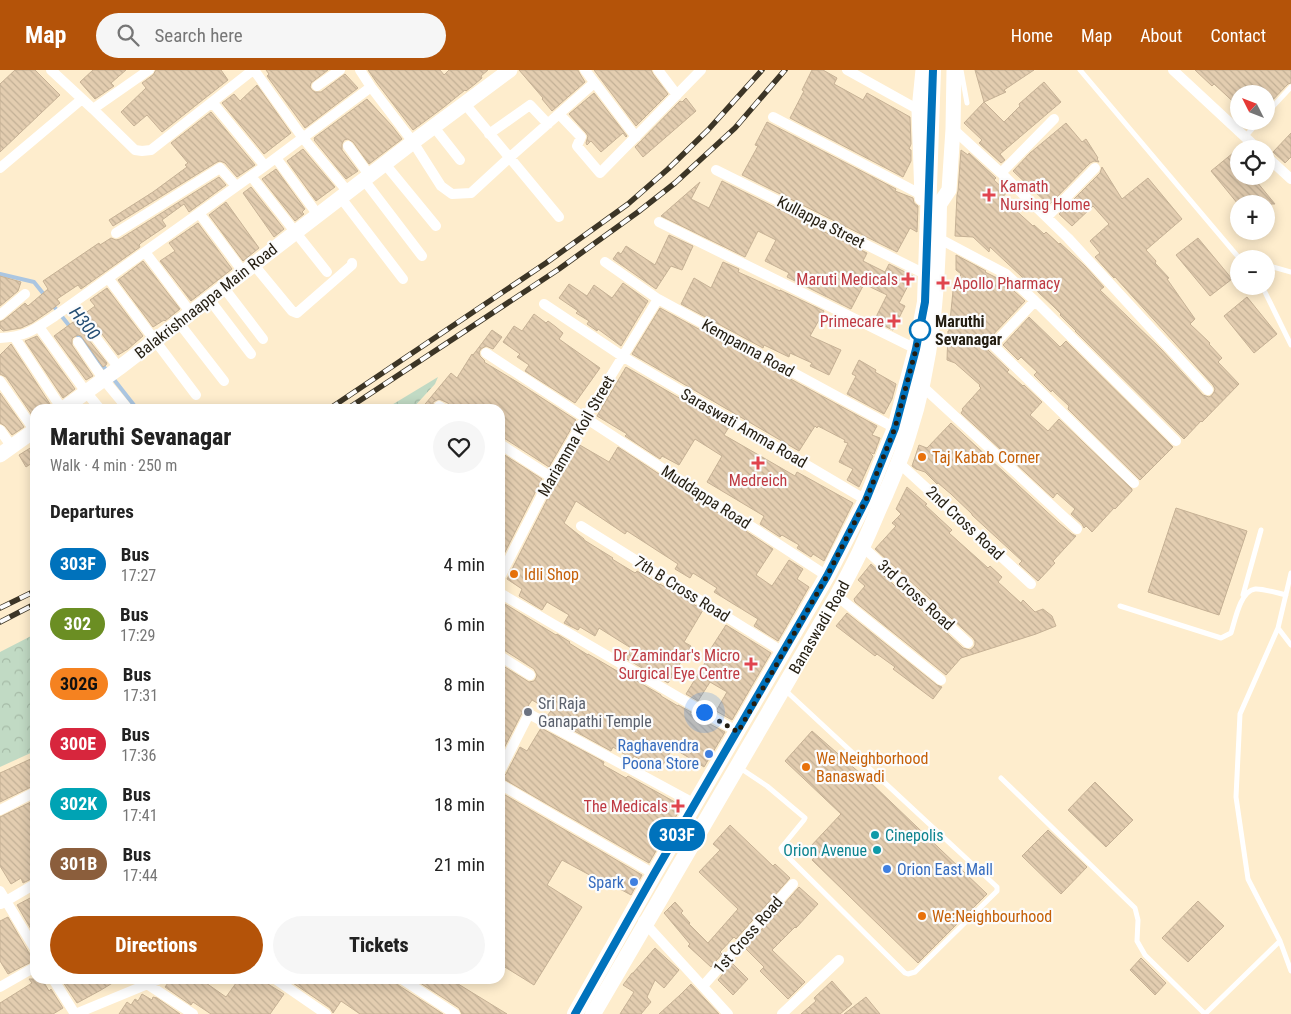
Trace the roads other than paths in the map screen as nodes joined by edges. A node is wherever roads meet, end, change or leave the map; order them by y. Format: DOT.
graph roads {
  1 [pos="51,70"];
  2 [pos="149,70"];
  3 [pos="254,70"];
  4 [pos="340,70"];
  5 [pos="360,70"];
  6 [pos="585,70"];
  7 [pos="658,70"];
  8 [pos="847,70"];
  9 [pos="923,70"];
  10 [pos="933,70"];
  11 [pos="941,70"];
  12 [pos="954,70"];
  13 [pos="961,70"];
  14 [pos="1080,70"];
  15 [pos="1173,70"];
  16 [pos="505,71"];
  17 [pos="698,71"];
  18 [pos="594,83"];
  19 [pos="317,86"];
  20 [pos="371,87"];
  21 [pos="1291,87"];
  22 [pos="677,95"];
  23 [pos="82,99"];
  24 [pos="212,102"];
  25 [pos="967,103"];
  26 [pos="465,104"];
  27 [pos="1275,104"];
  28 [pos="93,109"];
  29 [pos="930,112"];
  30 [pos="559,114"];
  31 [pos="773,117"];
  32 [pos="1054,119"];
  33 [pos="548,124"];
  34 [pos="434,127"];
  35 [pos="952,129"];
  36 [pos="1251,130"];
  37 [pos="490,134"];
  38 [pos="636,137"];
  39 [pos="1245,137"];
  40 [pos="304,138"];
  41 [pos="1248,140"];
  42 [pos="413,142"];
  43 [pos="348,146"];
  44 [pos="276,158"];
  45 [pos="509,158"];
  46 [pos="460,160"];
  47 [pos="385,164"];
  48 [pos="1275,164"];
  49 [pos="265,166"];
  50 [pos="0,168"];
  51 [pos="1095,168"];
  52 [pos="716,170"];
  53 [pos="1001,173"];
  54 [pos="252,176"];
  55 [pos="1290,176"];
  56 [pos="367,178"];
  57 [pos="236,186"];
  58 [pos="344,195"];
  59 [pos="929,203"];
  60 [pos="199,213"];
  61 [pos="318,215"];
  62 [pos="559,217"];
  63 [pos="1047,217"];
  64 [pos="659,222"];
  65 [pos="436,226"];
  66 [pos="116,233"];
  67 [pos="295,233"];
  68 [pos="938,238"];
  69 [pos="1233,250"];
  70 [pos="145,252"];
  71 [pos="422,256"];
  72 [pos="605,262"];
  73 [pos="352,263"];
  74 [pos="1275,268"];
  75 [pos="249,269"];
  76 [pos="327,272"];
  77 [pos="1291,272"];
  78 [pos="925,274"];
  79 [pos="108,278"];
  80 [pos="403,279"];
  81 [pos="224,288"];
  82 [pos="25,294"];
  83 [pos="1266,295"];
  84 [pos="209,299"];
  85 [pos="658,299"];
  86 [pos="1035,301"];
  87 [pos="544,304"];
  88 [pos="191,313"];
  89 [pos="0,315"];
  90 [pos="178,323"];
  91 [pos="87,326"];
  92 [pos="38,327"];
  93 [pos="0,338"];
  94 [pos="14,338"];
  95 [pos="263,339"];
  96 [pos="155,341"];
  97 [pos="78,342"];
  98 [pos="1291,345"];
  99 [pos="916,349"];
  100 [pos="250,354"];
  101 [pos="486,354"];
  102 [pos="622,356"];
  103 [pos="111,375"];
  104 [pos="0,381"];
  105 [pos="224,381"];
  106 [pos="922,386"];
  107 [pos="1208,390"];
  108 [pos="86,392"];
  109 [pos="196,396"];
  110 [pos="59,404"];
  111 [pos="69,404"];
  112 [pos="96,404"];
  113 [pos="126,404"];
  114 [pos="585,418"];
  115 [pos="30,423"];
  116 [pos="895,428"];
  117 [pos="0,430"];
  118 [pos="30,434"];
  119 [pos="1176,441"];
  120 [pos="505,447"];
  121 [pos="6,451"];
  122 [pos="899,462"];
  123 [pos="551,477"];
  124 [pos="1134,484"];
  125 [pos="866,500"];
  126 [pos="581,526"];
  127 [pos="1078,529"];
  128 [pos="1260,530"];
  129 [pos="863,547"];
  130 [pos="505,567"];
  131 [pos="1291,573"];
  132 [pos="827,576"];
  133 [pos="1031,584"];
  134 [pos="1286,595"];
  135 [pos="505,596"];
  136 [pos="837,596"];
  137 [pos="1243,596"];
  138 [pos="1120,606"];
  139 [pos="1278,628"];
  140 [pos="968,643"];
  141 [pos="1291,645"];
  142 [pos="783,652"];
  143 [pos="505,659"];
  144 [pos="530,675"];
  145 [pos="941,680"];
  146 [pos="783,688"];
  147 [pos="738,732"];
  148 [pos="505,762"];
  149 [pos="737,766"];
  150 [pos="1001,778"];
  151 [pos="505,787"];
  152 [pos="30,795"];
  153 [pos="695,804"];
  154 [pos="0,810"];
  155 [pos="654,874"];
  156 [pos="793,884"];
  157 [pos="30,887"];
  158 [pos="0,892"];
  159 [pos="3,903"];
  160 [pos="639,919"];
  161 [pos="1280,941"];
  162 [pos="30,943"];
  163 [pos="839,960"];
  164 [pos="30,970"];
  165 [pos="1291,971"];
  166 [pos="56,984"];
  167 [pos="147,984"];
  168 [pos="282,984"];
  169 [pos="410,984"];
  170 [pos="703,986"];
  171 [pos="0,987"];
  172 [pos="75,1014"];
  173 [pos="193,1014"];
  174 [pos="326,1014"];
  175 [pos="455,1014"];
  176 [pos="575,1014"];
  177 [pos="593,1014"];
  178 [pos="728,1014"];
  179 [pos="782,1014"];
  180 [pos="1205,1014"];
  1 -- 23 [label="street"];
  2 -- 28 [label="street"];
  3 -- 24 [label="street"];
  3 -- 40 [label="street"];
  4 -- 19 [label="street"];
  5 -- 20 [label="street"];
  6 -- 18 [label="street"];
  7 -- 22 [label="street"];
  8 -- 29 [label="street"];
  9 -- 29 [label="street"];
  10 -- 29 [label="main road"];
  11 -- 29 [label="main road"];
  12 -- 35 [label="street"];
  13 -- 25 [label="lane"];
  14 -- 69 [label="lane"];
  15 -- 39 [label="street"];
  16 -- 26 [label="street, Balakrishnaappa Main Road"];
  17 -- 22 [label="street"];
  18 -- 30 [label="street"];
  18 -- 38 [label="street"];
  20 -- 40 [label="street"];
  20 -- 42 [label="street"];
  21 -- 27 [label="lane"];
  22 -- 38 [label="street"];
  23 -- 28 [label="street"];
  23 -- 50 [label="street"];
  24 -- 28 [label="street"];
  24 -- 49 [label="street"];
  26 -- 34 [label="street, Balakrishnaappa Main Road"];
  26 -- 37 [label="street"];
  29 -- 59 [label="main road"];
  30 -- 33 [label="street"];
  30 -- 38 [label="street"];
  31 -- 59 [label="street"];
  32 -- 53 [label="street"];
  33 -- 37 [label="street"];
  33 -- 45 [label="street"];
  34 -- 42 [label="street, Balakrishnaappa Main Road"];
  34 -- 46 [label="street"];
  35 -- 53 [label="street"];
  35 -- 59 [label="street"];
  36 -- 39 [label="lane"];
  37 -- 45 [label="street"];
  39 -- 41 [label="street"];
  40 -- 44 [label="street"];
  40 -- 58 [label="street"];
  42 -- 45 [label="street"];
  42 -- 47 [label="street, Balakrishnaappa Main Road"];
  43 -- 56 [label="street"];
  44 -- 49 [label="street"];
  44 -- 61 [label="street"];
  45 -- 62 [label="street"];
  47 -- 56 [label="street, Balakrishnaappa Main Road"];
  47 -- 65 [label="street"];
  48 -- 55 [label="street"];
  49 -- 54 [label="street"];
  51 -- 63 [label="street"];
  52 -- 78 [label="street, Kullappa Street"];
  53 -- 63 [label="street"];
  54 -- 57 [label="street"];
  54 -- 67 [label="street"];
  56 -- 58 [label="street, Balakrishnaappa Main Road"];
  56 -- 71 [label="street"];
  57 -- 60 [label="street"];
  57 -- 66 [label="street"];
  58 -- 61 [label="street, Balakrishnaappa Main Road"];
  58 -- 80 [label="street"];
  59 -- 68 [label="main road, Banaswadi Road"];
  59 -- 78 [label="main road, Banaswadi Road"];
  60 -- 70 [label="street"];
  60 -- 75 [label="street"];
  61 -- 67 [label="street, Balakrishnaappa Main Road"];
  63 -- 107 [label="street"];
  64 -- 99 [label="street"];
  67 -- 75 [label="street, Balakrishnaappa Main Road"];
  67 -- 76 [label="street"];
  68 -- 86 [label="street"];
  68 -- 106 [label="main road, Banaswadi Road"];
  70 -- 79 [label="street"];
  70 -- 88 [label="street"];
  72 -- 85 [label="street, Kempanna Road"];
  73 -- 75 [label="street"];
  74 -- 77 [label="lane"];
  75 -- 81 [label="street, Balakrishnaappa Main Road"];
  78 -- 99 [label="main road, Banaswadi Road"];
  79 -- 92 [label="street"];
  79 -- 96 [label="street"];
  81 -- 84 [label="street, Balakrishnaappa Main Road"];
  81 -- 95 [label="street"];
  82 -- 89 [label="street"];
  83 -- 98 [label="lane"];
  84 -- 88 [label="street, Balakrishnaappa Main Road"];
  84 -- 100 [label="street"];
  85 -- 102 [label="street, Mariamma Koil Street"];
  85 -- 116 [label="street, Kempanna Road"];
  86 -- 119 [label="street"];
  86 -- 124 [label="street"];
  87 -- 102 [label="street, Saraswati Amma Road"];
  88 -- 90 [label="street, Balakrishnaappa Main Road"];
  90 -- 96 [label="street, Balakrishnaappa Main Road"];
  90 -- 105 [label="street"];
  91 -- 103 [label="street"];
  92 -- 94 [label="street"];
  92 -- 108 [label="street"];
  93 -- 94 [label="street"];
  94 -- 110 [label="street"];
  96 -- 103 [label="street, Balakrishnaappa Main Road"];
  96 -- 109 [label="street"];
  97 -- 103 [label="street"];
  99 -- 116 [label="main road, Banaswadi Road"];
  101 -- 114 [label="street, Muddappa Road"];
  102 -- 114 [label="street, Mariamma Koil Street"];
  102 -- 125 [label="street, Saraswati Amma Road"];
  103 -- 108 [label="street, Balakrishnaappa Main Road"];
  103 -- 113 [label="street"];
  104 -- 115 [label="street"];
  106 -- 122 [label="main road, Banaswadi Road"];
  106 -- 127 [label="street"];
  108 -- 111 [label="street, Balakrishnaappa Main Road"];
  108 -- 112 [label="street"];
  114 -- 123 [label="street, Mariamma Koil Street"];
  114 -- 132 [label="street, Muddappa Road"];
  116 -- 125 [label="main road, Banaswadi Road"];
  117 -- 121 [label="street"];
  118 -- 121 [label="street"];
  120 -- 123 [label="street"];
  122 -- 129 [label="main road, Banaswadi Road"];
  122 -- 133 [label="street, 2nd Cross Road"];
  123 -- 130 [label="street, Mariamma Koil Street"];
  125 -- 132 [label="main road, Banaswadi Road"];
  126 -- 142 [label="street, 7th B Cross Road"];
  128 -- 137 [label="lane"];
  129 -- 136 [label="main road, Banaswadi Road"];
  129 -- 140 [label="street, 3rd Cross Road"];
  131 -- 134 [label="lane"];
  132 -- 142 [label="main road, Banaswadi Road"];
  134 -- 137 [label="lane"];
  134 -- 139 [label="lane"];
  135 -- 147 [label="street"];
  136 -- 145 [label="street"];
  136 -- 146 [label="main road, Banaswadi Road"];
  137 -- 138 [label="lane"];
  139 -- 141 [label="lane"];
  139 -- 161 [label="lane"];
  142 -- 147 [label="main road, Banaswadi Road"];
  143 -- 144 [label="street"];
  146 -- 149 [label="main road, Banaswadi Road"];
  146 -- 149 [label="lane"];
  147 -- 153 [label="main road, Banaswadi Road"];
  148 -- 153 [label="street"];
  149 -- 160 [label="main road, Banaswadi Road"];
  150 -- 180 [label="lane"];
  151 -- 155 [label="street"];
  152 -- 154 [label="street"];
  153 -- 155 [label="main road, Banaswadi Road"];
  155 -- 160 [label="main road, Banaswadi Road"];
  156 -- 170 [label="street, 1st Cross Road"];
  157 -- 159 [label="street"];
  158 -- 159 [label="street"];
  159 -- 162 [label="street"];
  160 -- 170 [label="street"];
  160 -- 176 [label="main road, Banaswadi Road"];
  160 -- 177 [label="main road, Banaswadi Road"];
  161 -- 165 [label="lane"];
  161 -- 180 [label="lane"];
  163 -- 179 [label="street"];
  164 -- 171 [label="street"];
  166 -- 172 [label="street"];
  167 -- 172 [label="street"];
  167 -- 173 [label="street"];
  168 -- 174 [label="street"];
  169 -- 175 [label="street"];
  170 -- 178 [label="street"];
}
